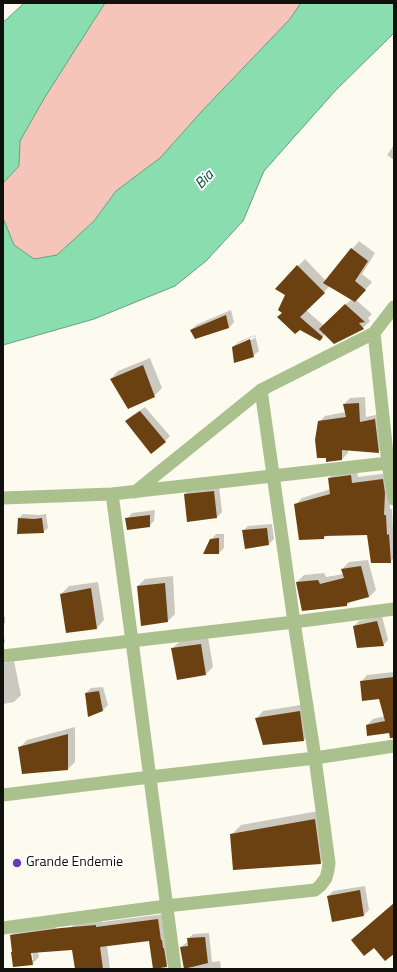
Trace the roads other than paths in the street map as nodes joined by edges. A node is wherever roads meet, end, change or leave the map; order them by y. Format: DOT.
graph roads {
  1 [pos="394,307"];
  2 [pos="374,333"];
  3 [pos="261,390"];
  4 [pos="388,463"];
  5 [pos="274,476"];
  6 [pos="134,492"];
  7 [pos="112,494"];
  8 [pos="3,498"];
  9 [pos="394,499"];
  10 [pos="394,609"];
  11 [pos="294,622"];
  12 [pos="132,641"];
  13 [pos="3,656"];
  14 [pos="394,746"];
  15 [pos="315,758"];
  16 [pos="150,777"];
  17 [pos="3,795"];
  18 [pos="166,906"];
  19 [pos="3,928"];
  20 [pos="175,969"];
  1 -- 2 [label="street"];
  2 -- 3 [label="street"];
  2 -- 4 [label="street"];
  3 -- 5 [label="street"];
  3 -- 6 [label="street"];
  4 -- 5 [label="street"];
  4 -- 9 [label="street"];
  5 -- 6 [label="street"];
  5 -- 11 [label="street"];
  6 -- 7 [label="street"];
  7 -- 8 [label="street"];
  7 -- 12 [label="street"];
  10 -- 11 [label="street"];
  11 -- 12 [label="street"];
  11 -- 15 [label="street"];
  12 -- 13 [label="street"];
  12 -- 16 [label="street"];
  14 -- 15 [label="street"];
  15 -- 16 [label="street"];
  15 -- 18 [label="street"];
  16 -- 17 [label="street"];
  16 -- 18 [label="street"];
  18 -- 19 [label="street"];
  18 -- 20 [label="street"];
}
